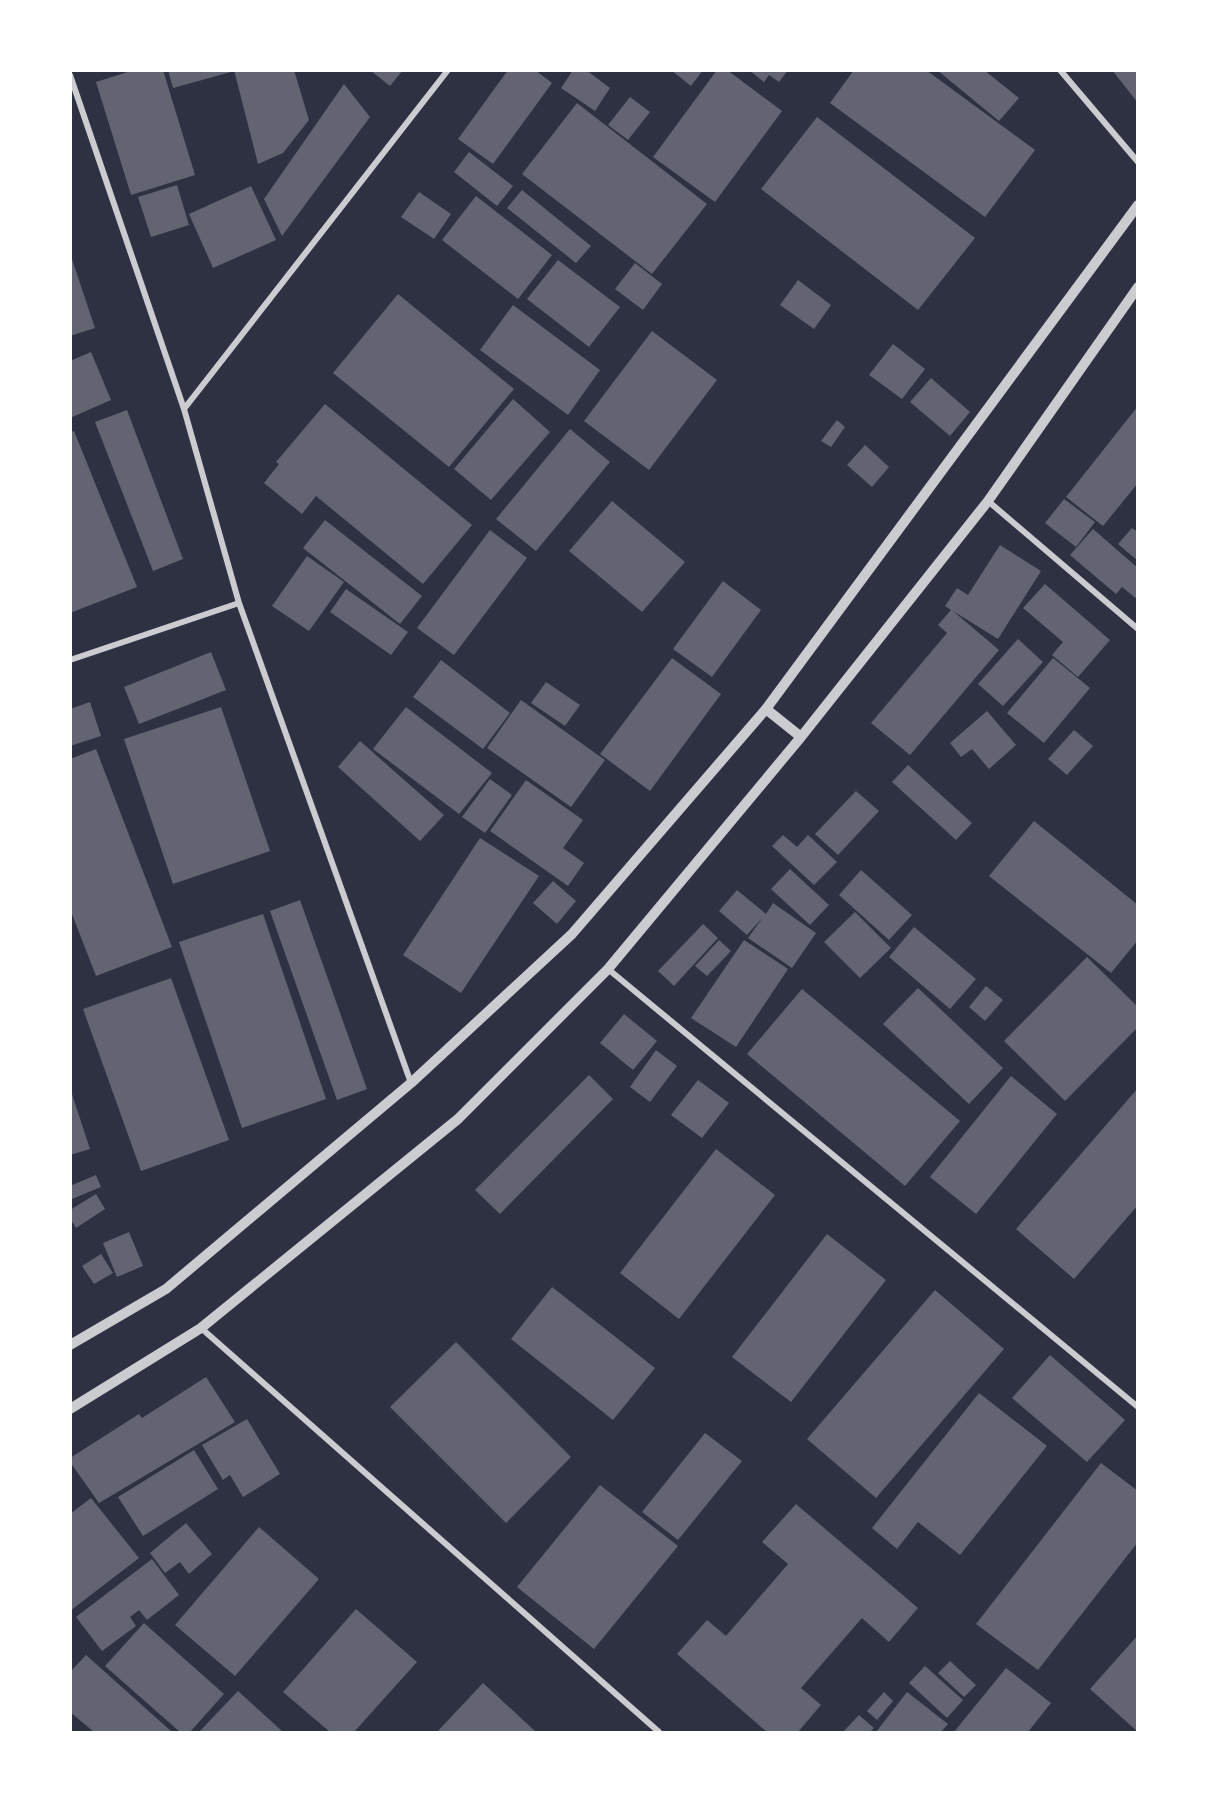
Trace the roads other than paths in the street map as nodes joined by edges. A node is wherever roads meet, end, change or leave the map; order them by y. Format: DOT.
graph roads {
  1 [pos="448,70"];
  2 [pos="1060,70"];
  3 [pos="70,75"];
  4 [pos="1137,162"];
  5 [pos="1137,205"];
  6 [pos="1137,288"];
  7 [pos="184,409"];
  8 [pos="988,501"];
  9 [pos="239,603"];
  10 [pos="1137,629"];
  11 [pos="70,660"];
  12 [pos="766,709"];
  13 [pos="801,737"];
  14 [pos="608,969"];
  15 [pos="411,1083"];
  16 [pos="201,1328"];
  17 [pos="70,1345"];
  18 [pos="1137,1407"];
  19 [pos="70,1408"];
  20 [pos="659,1732"];
  1 -- 7 [label="street"];
  2 -- 4 [label="street"];
  3 -- 7 [label="street"];
  5 -- 12 [label="street"];
  6 -- 8 [label="street"];
  7 -- 9 [label="street"];
  8 -- 10 [label="street"];
  8 -- 13 [label="street"];
  9 -- 11 [label="street"];
  9 -- 15 [label="street"];
  12 -- 13 [label="street"];
  12 -- 15 [label="street"];
  13 -- 14 [label="street"];
  14 -- 16 [label="street"];
  14 -- 18 [label="street"];
  15 -- 17 [label="street"];
  16 -- 19 [label="street"];
  16 -- 20 [label="street"];
}
